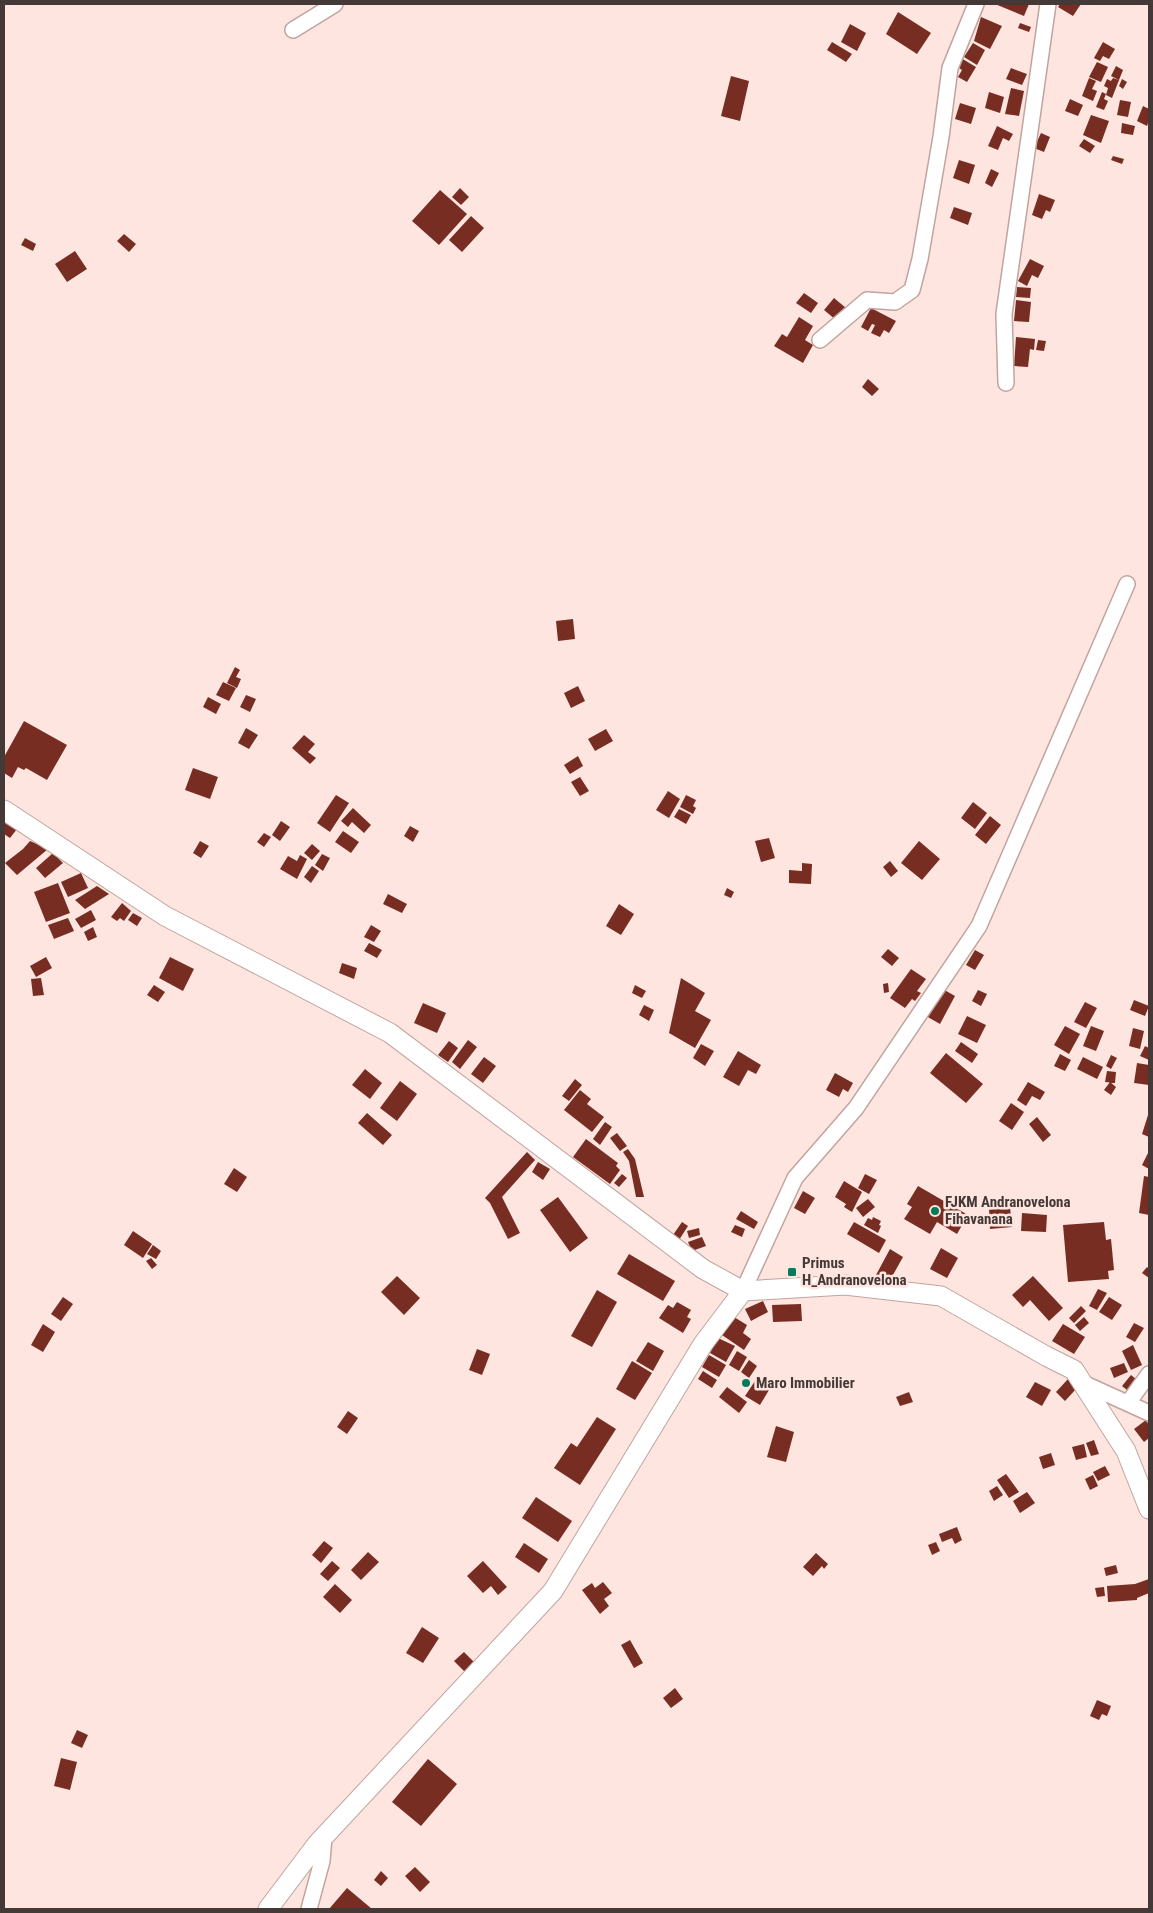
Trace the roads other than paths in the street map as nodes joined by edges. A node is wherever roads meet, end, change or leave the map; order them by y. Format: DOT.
graph roads {
  1 [pos="334,4"];
  2 [pos="976,4"];
  3 [pos="1048,4"];
  4 [pos="293,30"];
  5 [pos="820,340"];
  6 [pos="1006,383"];
  7 [pos="1127,584"];
  8 [pos="4,810"];
  9 [pos="743,1291"];
  10 [pos="1149,1374"];
  11 [pos="1083,1383"];
  12 [pos="1128,1403"];
  13 [pos="1149,1413"];
  14 [pos="1149,1509"];
  15 [pos="324,1837"];
  16 [pos="268,1909"];
  17 [pos="309,1909"];
  1 -- 4 [label="street"];
  2 -- 5 [label="street"];
  3 -- 6 [label="street"];
  7 -- 9 [label="street"];
  8 -- 9 [label="street"];
  9 -- 11 [label="street"];
  9 -- 15 [label="street"];
  10 -- 12 [label="street"];
  11 -- 12 [label="street"];
  11 -- 14 [label="street"];
  12 -- 13 [label="street"];
  15 -- 16 [label="street"];
  15 -- 17 [label="street"];
}
